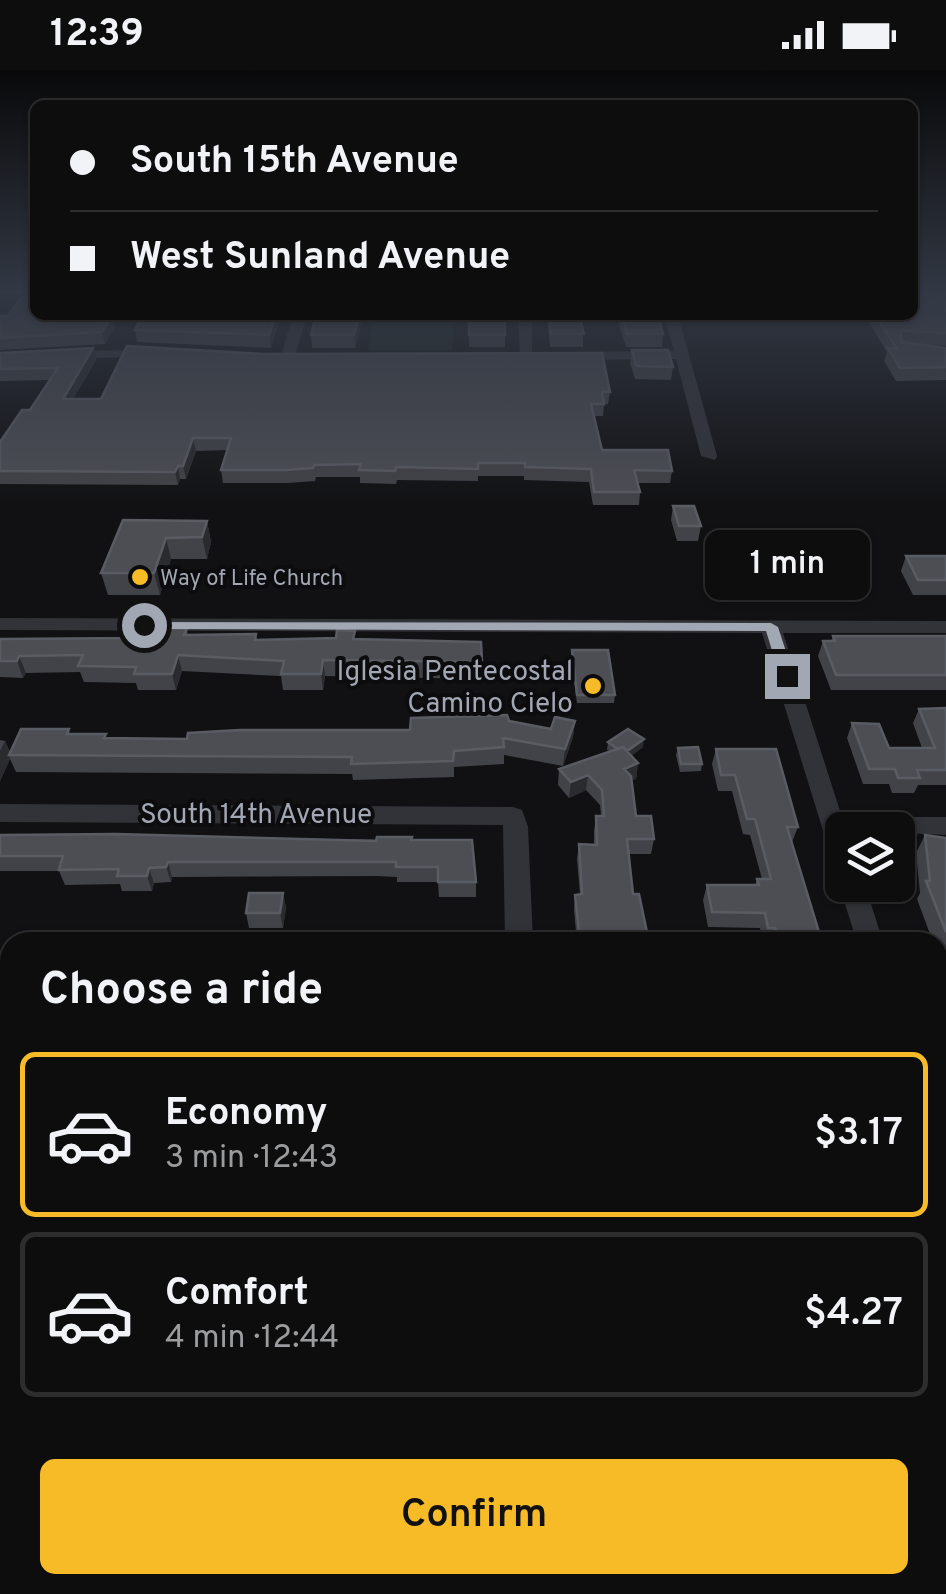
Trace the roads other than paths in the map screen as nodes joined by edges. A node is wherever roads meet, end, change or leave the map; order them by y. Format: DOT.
graph roads {
  1 [pos="684,364"];
  2 [pos="709,456"];
  3 [pos="0,624"];
  4 [pos="771,627"];
  5 [pos="946,627"];
  6 [pos="829,812"];
  7 [pos="0,813"];
  8 [pos="915,826"];
  9 [pos="946,826"];
  10 [pos="857,902"];
  11 [pos="519,932"];
  12 [pos="867,932"];
  1 -- 2 [label="street"];
  3 -- 4 [label="street"];
  4 -- 5 [label="street"];
  4 -- 6 [label="street"];
  7 -- 11 [label="street, South 14th Avenue"];
  8 -- 9 [label="street"];
  10 -- 12 [label="street"];
}
